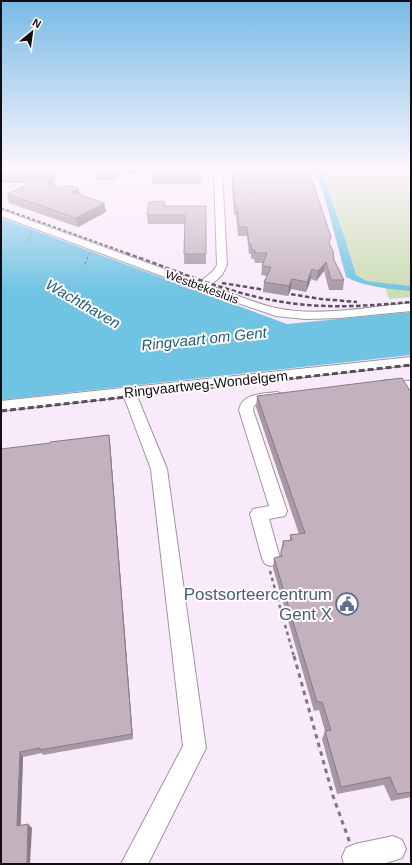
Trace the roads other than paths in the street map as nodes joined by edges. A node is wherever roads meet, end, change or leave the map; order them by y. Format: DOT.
graph roads {
  1 [pos="220,210"];
  2 [pos="1,213"];
  3 [pos="201,287"];
  4 [pos="325,302"];
  5 [pos="411,307"];
  6 [pos="331,314"];
  7 [pos="411,361"];
  8 [pos="373,386"];
  9 [pos="411,386"];
  10 [pos="128,392"];
  11 [pos="288,396"];
  12 [pos="1,406"];
  13 [pos="271,558"];
  14 [pos="393,849"];
  15 [pos="356,860"];
  16 [pos="134,864"];
  1 -- 3 [label="street"];
  2 -- 3 [label="street, Westbekesluis"];
  3 -- 6 [label="street, Westbekesluis"];
  4 -- 6 [label="street"];
  5 -- 6 [label="street, Westbekesluis"];
  7 -- 10 [label="street, Ringvaartweg-Wondelgem"];
  8 -- 9 [label="street"];
  10 -- 12 [label="street, Ringvaartweg-Wondelgem"];
  10 -- 16 [label="street"];
  11 -- 13 [label="street"];
  14 -- 15 [label="street"];
}
